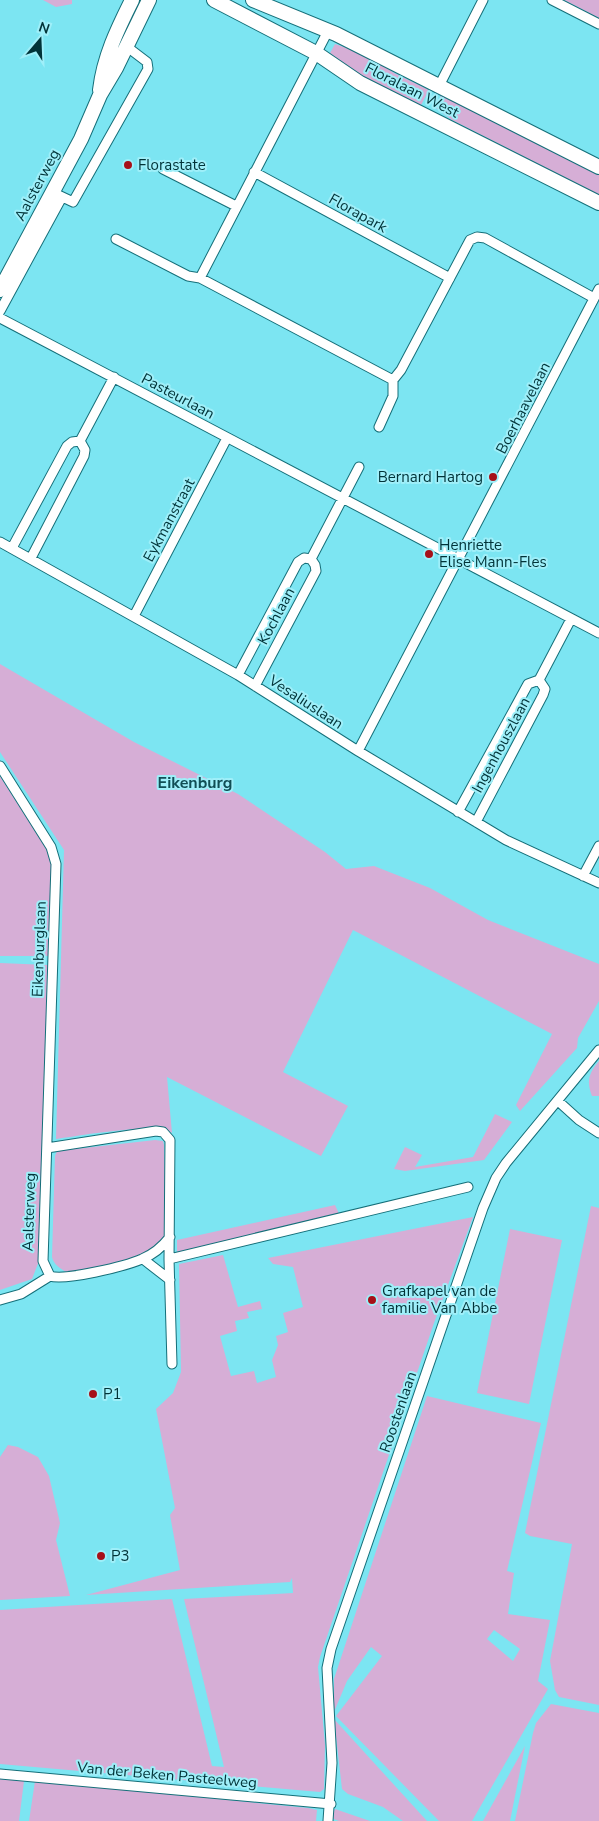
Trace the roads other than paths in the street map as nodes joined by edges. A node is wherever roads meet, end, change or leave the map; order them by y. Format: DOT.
graph roads {
  1 [pos="132,0"];
  2 [pos="149,0"];
  3 [pos="214,0"];
  4 [pos="253,0"];
  5 [pos="483,0"];
  6 [pos="552,0"];
  7 [pos="599,24"];
  8 [pos="328,31"];
  9 [pos="126,46"];
  10 [pos="316,53"];
  11 [pos="439,86"];
  12 [pos="100,95"];
  13 [pos="599,168"];
  14 [pos="163,169"];
  15 [pos="254,172"];
  16 [pos="57,194"];
  17 [pos="599,203"];
  18 [pos="236,206"];
  19 [pos="116,239"];
  20 [pos="200,278"];
  21 [pos="450,278"];
  22 [pos="0,290"];
  23 [pos="597,294"];
  24 [pos="0,312"];
  25 [pos="0,318"];
  26 [pos="114,378"];
  27 [pos="393,380"];
  28 [pos="379,427"];
  29 [pos="228,438"];
  30 [pos="80,441"];
  31 [pos="359,467"];
  32 [pos="343,498"];
  33 [pos="0,542"];
  34 [pos="12,548"];
  35 [pos="31,558"];
  36 [pos="311,559"];
  37 [pos="459,560"];
  38 [pos="134,616"];
  39 [pos="571,619"];
  40 [pos="598,631"];
  41 [pos="238,675"];
  42 [pos="539,680"];
  43 [pos="255,686"];
  44 [pos="358,751"];
  45 [pos="0,766"];
  46 [pos="458,812"];
  47 [pos="476,822"];
  48 [pos="599,846"];
  49 [pos="584,876"];
  50 [pos="599,883"];
  51 [pos="599,1050"];
  52 [pos="558,1102"];
  53 [pos="599,1134"];
  54 [pos="47,1148"];
  55 [pos="468,1187"];
  56 [pos="170,1237"];
  57 [pos="144,1259"];
  58 [pos="169,1259"];
  59 [pos="50,1276"];
  60 [pos="170,1280"];
  61 [pos="0,1300"];
  62 [pos="172,1364"];
  63 [pos="0,1774"];
  64 [pos="331,1804"];
  65 [pos="328,1821"];
  1 -- 12 [label="main road, Aalsterweg"];
  2 -- 9 [label="main road, Aalsterweg"];
  3 -- 10 [label="main road, Floralaan West"];
  4 -- 8 [label="main road, Floralaan West"];
  5 -- 11 [label="street"];
  6 -- 7 [label="street"];
  8 -- 10 [label="street"];
  8 -- 11 [label="main road, Floralaan West"];
  9 -- 12 [label="main road, Aalsterweg"];
  9 -- 16 [label="street"];
  10 -- 15 [label="street"];
  10 -- 17 [label="main road, Floralaan West"];
  11 -- 13 [label="main road, Floralaan West"];
  12 -- 16 [label="main road, Aalsterweg"];
  14 -- 18 [label="street"];
  15 -- 18 [label="street"];
  15 -- 21 [label="street, Florapark"];
  16 -- 22 [label="main road, Aalsterweg"];
  16 -- 24 [label="street, Aalsterweg"];
  18 -- 20 [label="street"];
  19 -- 20 [label="street"];
  20 -- 27 [label="street"];
  21 -- 23 [label="street"];
  21 -- 27 [label="street"];
  23 -- 37 [label="street, Boerhaavelaan"];
  25 -- 26 [label="street, Pasteurlaan"];
  26 -- 29 [label="street, Pasteurlaan"];
  26 -- 30 [label="street"];
  27 -- 28 [label="street"];
  29 -- 32 [label="street, Pasteurlaan"];
  29 -- 38 [label="street, Eykmanstraat"];
  30 -- 34 [label="street"];
  30 -- 35 [label="street"];
  31 -- 32 [label="street"];
  32 -- 36 [label="street, Kochlaan"];
  32 -- 37 [label="street, Pasteurlaan"];
  33 -- 34 [label="street, Vesaliuslaan"];
  34 -- 35 [label="street, Vesaliuslaan"];
  35 -- 38 [label="street, Vesaliuslaan"];
  36 -- 41 [label="street, Kochlaan"];
  36 -- 43 [label="street, Kochlaan"];
  37 -- 39 [label="street, Pasteurlaan"];
  37 -- 44 [label="street, Boerhaavelaan"];
  38 -- 41 [label="street, Vesaliuslaan"];
  39 -- 40 [label="street, Pasteurlaan"];
  39 -- 42 [label="street, Ingenhouszlaan"];
  41 -- 43 [label="street, Vesaliuslaan"];
  42 -- 46 [label="street, Ingenhouszlaan"];
  42 -- 47 [label="street, Ingenhouszlaan"];
  43 -- 44 [label="street, Vesaliuslaan"];
  44 -- 46 [label="street, Vesaliuslaan"];
  45 -- 54 [label="street, Eikenburglaan"];
  46 -- 47 [label="street, Vesaliuslaan"];
  47 -- 49 [label="street, Vesaliuslaan"];
  48 -- 49 [label="street"];
  49 -- 50 [label="street, Vesaliuslaan"];
  51 -- 52 [label="street, Roostenlaan"];
  52 -- 53 [label="street"];
  52 -- 64 [label="street, Roostenlaan"];
  54 -- 56 [label="street"];
  54 -- 59 [label="street, Aalsterweg"];
  55 -- 58 [label="street"];
  56 -- 57 [label="street"];
  56 -- 58 [label="street"];
  57 -- 59 [label="street"];
  57 -- 60 [label="street"];
  58 -- 60 [label="street"];
  59 -- 61 [label="street"];
  60 -- 62 [label="street"];
  63 -- 64 [label="street, Van der Beken Pasteelweg"];
  64 -- 65 [label="street, Roostenlaan"];
}
